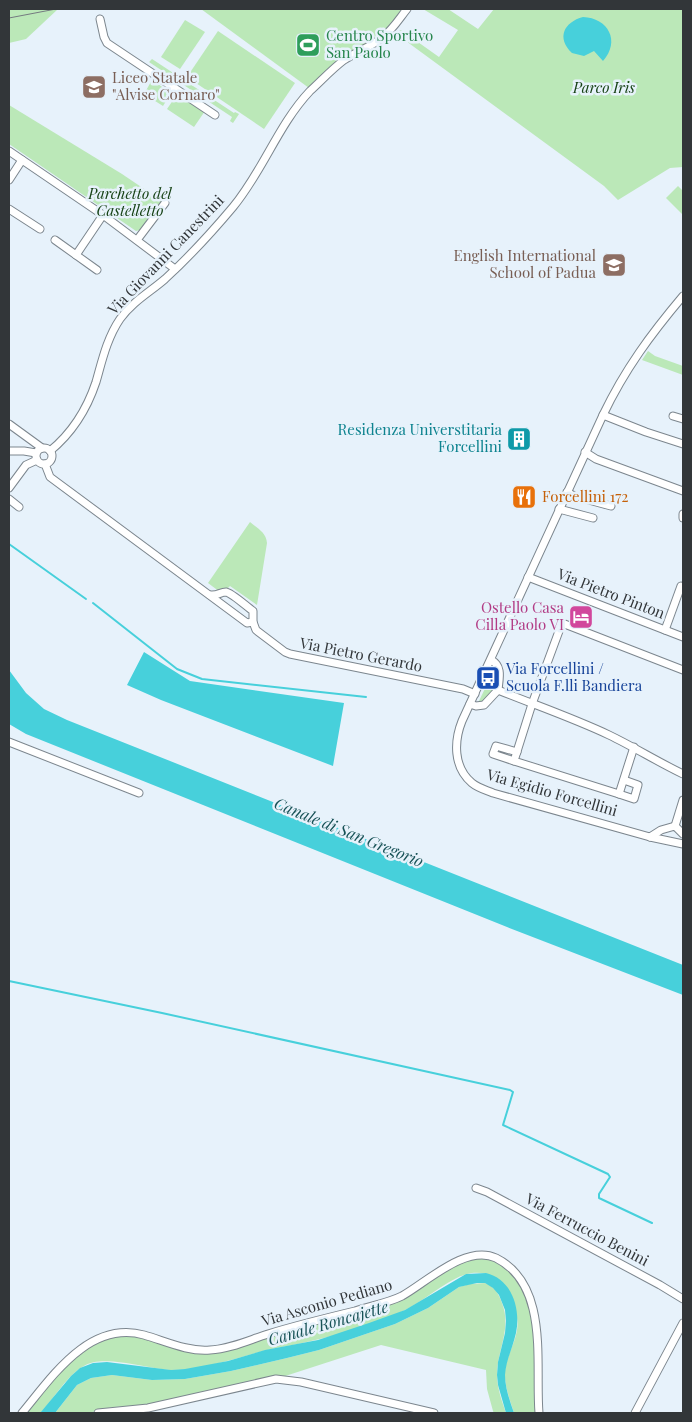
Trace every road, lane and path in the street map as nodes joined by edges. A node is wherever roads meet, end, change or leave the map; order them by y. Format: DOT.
graph roads {
  1 [pos="407,9"];
  2 [pos="100,19"];
  3 [pos="215,114"];
  4 [pos="9,151"];
  5 [pos="22,160"];
  6 [pos="9,180"];
  7 [pos="165,203"];
  8 [pos="9,209"];
  9 [pos="103,215"];
  10 [pos="40,230"];
  11 [pos="55,240"];
  12 [pos="137,240"];
  13 [pos="76,255"];
  14 [pos="175,269"];
  15 [pos="97,270"];
  16 [pos="683,296"];
  17 [pos="603,414"];
  18 [pos="673,416"];
  19 [pos="683,418"];
  20 [pos="9,424"];
  21 [pos="683,444"];
  22 [pos="9,451"];
  23 [pos="50,451"];
  24 [pos="585,452"];
  25 [pos="38,454"];
  26 [pos="45,464"];
  27 [pos="9,488"];
  28 [pos="683,490"];
  29 [pos="567,492"];
  30 [pos="9,499"];
  31 [pos="611,506"];
  32 [pos="20,507"];
  33 [pos="559,509"];
  34 [pos="683,514"];
  35 [pos="593,518"];
  36 [pos="683,518"];
  37 [pos="528,577"];
  38 [pos="681,586"];
  39 [pos="215,597"];
  40 [pos="254,625"];
  41 [pos="665,630"];
  42 [pos="683,638"];
  43 [pos="491,660"];
  44 [pos="683,670"];
  45 [pos="498,690"];
  46 [pos="475,694"];
  47 [pos="470,704"];
  48 [pos="532,704"];
  49 [pos="9,742"];
  50 [pos="634,747"];
  51 [pos="517,752"];
  52 [pos="514,761"];
  53 [pos="683,774"];
  54 [pos="624,780"];
  55 [pos="139,793"];
  56 [pos="619,794"];
  57 [pos="683,800"];
  58 [pos="675,826"];
  59 [pos="683,834"];
  60 [pos="650,836"];
  61 [pos="683,844"];
  62 [pos="476,1188"];
  63 [pos="683,1299"];
  64 [pos="683,1323"];
  65 [pos="22,1413"];
  66 [pos="98,1413"];
  67 [pos="434,1413"];
  68 [pos="539,1413"];
  69 [pos="635,1413"];
  1 -- 14 [label="street, Via Giovanni Canestrini"];
  2 -- 3 [label="street"];
  4 -- 5 [label="street"];
  5 -- 6 [label="street"];
  5 -- 9 [label="street"];
  7 -- 12 [label="street"];
  8 -- 10 [label="street"];
  9 -- 12 [label="street"];
  9 -- 13 [label="street"];
  11 -- 13 [label="street"];
  12 -- 14 [label="street"];
  13 -- 15 [label="street"];
  14 -- 23 [label="street, Via Giovanni Canestrini"];
  16 -- 17 [label="street, Via Egidio Forcellini"];
  17 -- 21 [label="street"];
  17 -- 24 [label="street, Via Egidio Forcellini"];
  18 -- 19 [label="street"];
  20 -- 25 [label="street"];
  22 -- 25 [label="street"];
  23 -- 25 [label="street"];
  23 -- 26 [label="street, Via Giovanni Canestrini"];
  24 -- 28 [label="street"];
  24 -- 29 [label="street, Via Egidio Forcellini"];
  25 -- 26 [label="street"];
  25 -- 27 [label="street"];
  26 -- 39 [label="street, Via Pietro Gerardo"];
  29 -- 31 [label="street"];
  29 -- 33 [label="street, Via Egidio Forcellini"];
  30 -- 32 [label="street"];
  33 -- 35 [label="street"];
  33 -- 37 [label="street, Via Egidio Forcellini"];
  34 -- 36 [label="street"];
  37 -- 41 [label="street, Via Pietro Pinton"];
  37 -- 43 [label="street, Via Egidio Forcellini"];
  38 -- 41 [label="street"];
  39 -- 40 [label="street, Via Pietro Gerardo"];
  39 -- 40 [label="street, Via Pietro Gerardo"];
  40 -- 46 [label="street, Via Pietro Gerardo"];
  41 -- 42 [label="street, Via Pietro Pinton"];
  43 -- 45 [label="street"];
  43 -- 46 [label="street, Via Egidio Forcellini"];
  44 -- 48 [label="street"];
  45 -- 47 [label="street"];
  45 -- 48 [label="street"];
  46 -- 47 [label="street, Via Egidio Forcellini"];
  47 -- 60 [label="street, Via Egidio Forcellini"];
  48 -- 50 [label="street"];
  48 -- 51 [label="street"];
  49 -- 55 [label="street"];
  50 -- 53 [label="street"];
  50 -- 54 [label="street"];
  51 -- 52 [label="street"];
  51 -- 52 [label="street"];
  52 -- 56 [label="street"];
  54 -- 56 [label="street"];
  54 -- 56 [label="street"];
  57 -- 58 [label="street"];
  58 -- 59 [label="street"];
  58 -- 60 [label="street"];
  60 -- 61 [label="street, Via Egidio Forcellini"];
  62 -- 63 [label="street, Via Ferruccio Benini"];
  64 -- 69 [label="street"];
  65 -- 68 [label="street, Via Asconio Pediano"];
  66 -- 67 [label="street"];
}
